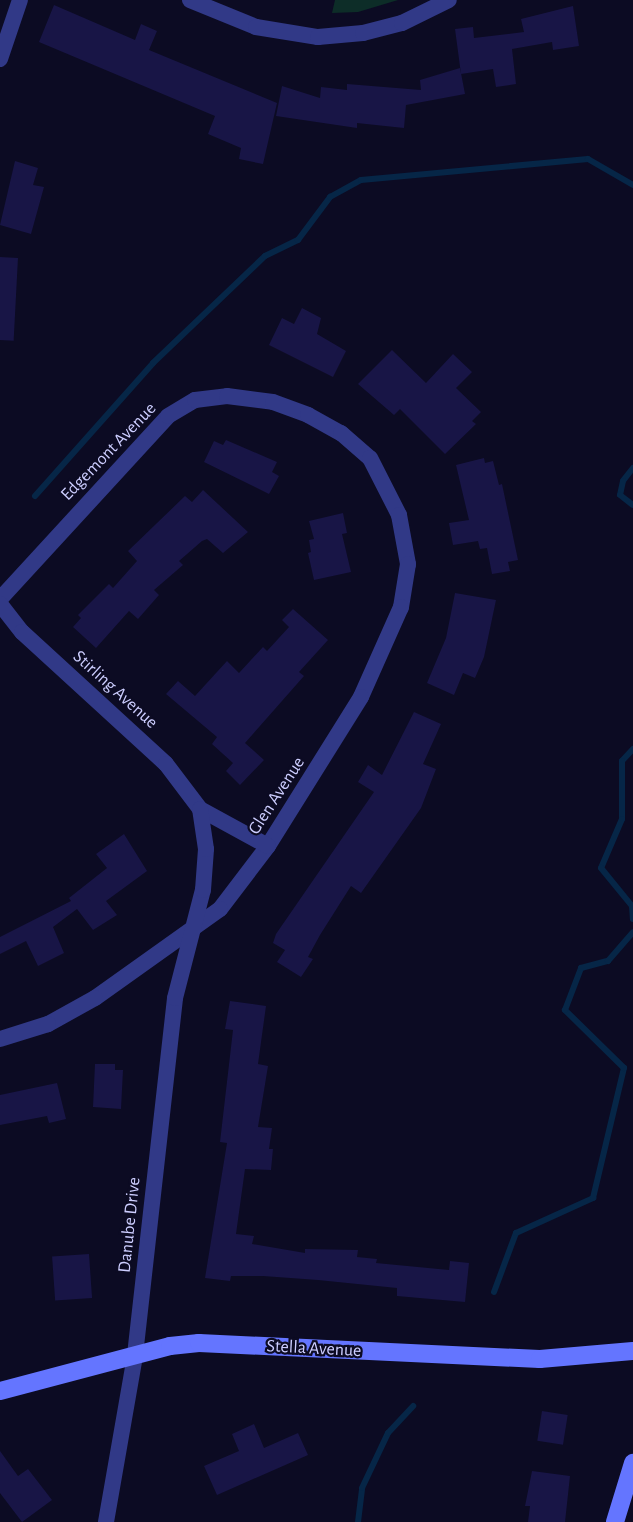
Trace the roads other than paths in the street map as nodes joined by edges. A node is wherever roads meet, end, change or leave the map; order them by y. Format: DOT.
graph roads {
  1 [pos="20,0"];
  2 [pos="190,0"];
  3 [pos="449,0"];
  4 [pos="0,59"];
  5 [pos="370,458"];
  6 [pos="0,599"];
  7 [pos="0,604"];
  8 [pos="200,809"];
  9 [pos="268,846"];
  10 [pos="190,933"];
  11 [pos="0,1039"];
  12 [pos="633,1351"];
  13 [pos="135,1356"];
  14 [pos="0,1391"];
  15 [pos="633,1462"];
  16 [pos="106,1522"];
  17 [pos="615,1522"];
  1 -- 4 [label="street"];
  2 -- 3 [label="street"];
  5 -- 6 [label="street, Edgemont Avenue"];
  5 -- 9 [label="street, Glen Avenue"];
  7 -- 8 [label="street, Stirling Avenue"];
  8 -- 9 [label="street, Stirling Avenue"];
  8 -- 10 [label="street, Stirling Avenue"];
  9 -- 10 [label="street, Glen Avenue"];
  10 -- 11 [label="street, Glen Avenue"];
  10 -- 13 [label="street, Danube Drive"];
  12 -- 13 [label="street, Stella Avenue"];
  13 -- 14 [label="street, Stella Avenue"];
  13 -- 16 [label="street, Danube Drive"];
  15 -- 17 [label="street"];
}
